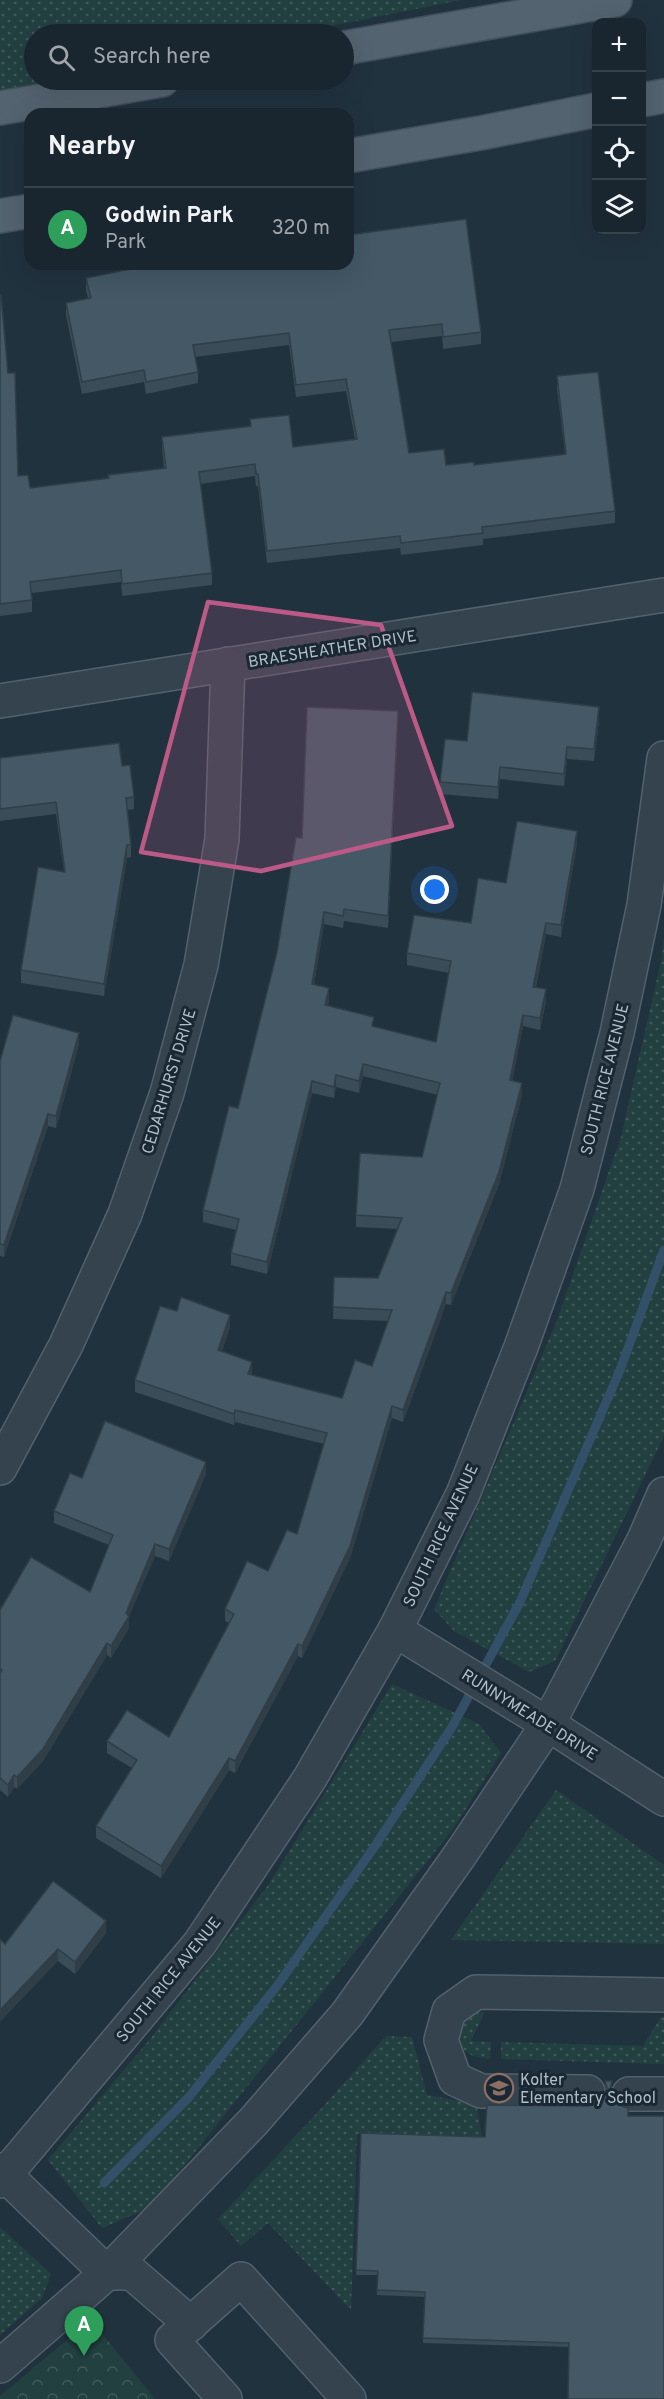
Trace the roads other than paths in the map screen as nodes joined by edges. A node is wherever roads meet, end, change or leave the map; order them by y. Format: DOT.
graph roads {
  1 [pos="615,0"];
  2 [pos="354,46"];
  3 [pos="104,90"];
  4 [pos="664,96"];
  5 [pos="646,99"];
  6 [pos="0,108"];
  7 [pos="592,111"];
  8 [pos="354,155"];
  9 [pos="24,212"];
  10 [pos="0,216"];
  11 [pos="664,595"];
  12 [pos="228,664"];
  13 [pos="0,701"];
  14 [pos="664,758"];
  15 [pos="0,1468"];
  16 [pos="664,1494"];
  17 [pos="395,1630"];
  18 [pos="548,1724"];
  19 [pos="664,1799"];
  20 [pos="664,1995"];
  21 [pos="588,2092"];
  22 [pos="628,2094"];
  23 [pos="664,2094"];
  24 [pos="2,2176"];
  25 [pos="107,2273"];
  26 [pos="191,2324"];
  27 [pos="0,2366"];
  28 [pos="225,2399"];
  29 [pos="349,2399"];
  1 -- 2 [label="main road"];
  3 -- 6 [label="main road"];
  4 -- 5 [label="main road"];
  7 -- 8 [label="main road"];
  9 -- 10 [label="main road"];
  11 -- 12 [label="street, BRAESHEATHER DRIVE"];
  12 -- 13 [label="street, BRAESHEATHER DRIVE"];
  12 -- 15 [label="street, CEDARHURST DRIVE"];
  14 -- 17 [label="street, SOUTH RICE AVENUE"];
  16 -- 18 [label="street"];
  17 -- 18 [label="street, RUNNYMEADE DRIVE"];
  17 -- 24 [label="street, SOUTH RICE AVENUE"];
  18 -- 19 [label="street, RUNNYMEADE DRIVE"];
  18 -- 25 [label="street"];
  20 -- 21 [label="street"];
  22 -- 23 [label="street"];
  24 -- 25 [label="street"];
  25 -- 26 [label="street"];
  25 -- 27 [label="street"];
  26 -- 28 [label="street"];
  26 -- 29 [label="street"];
}
